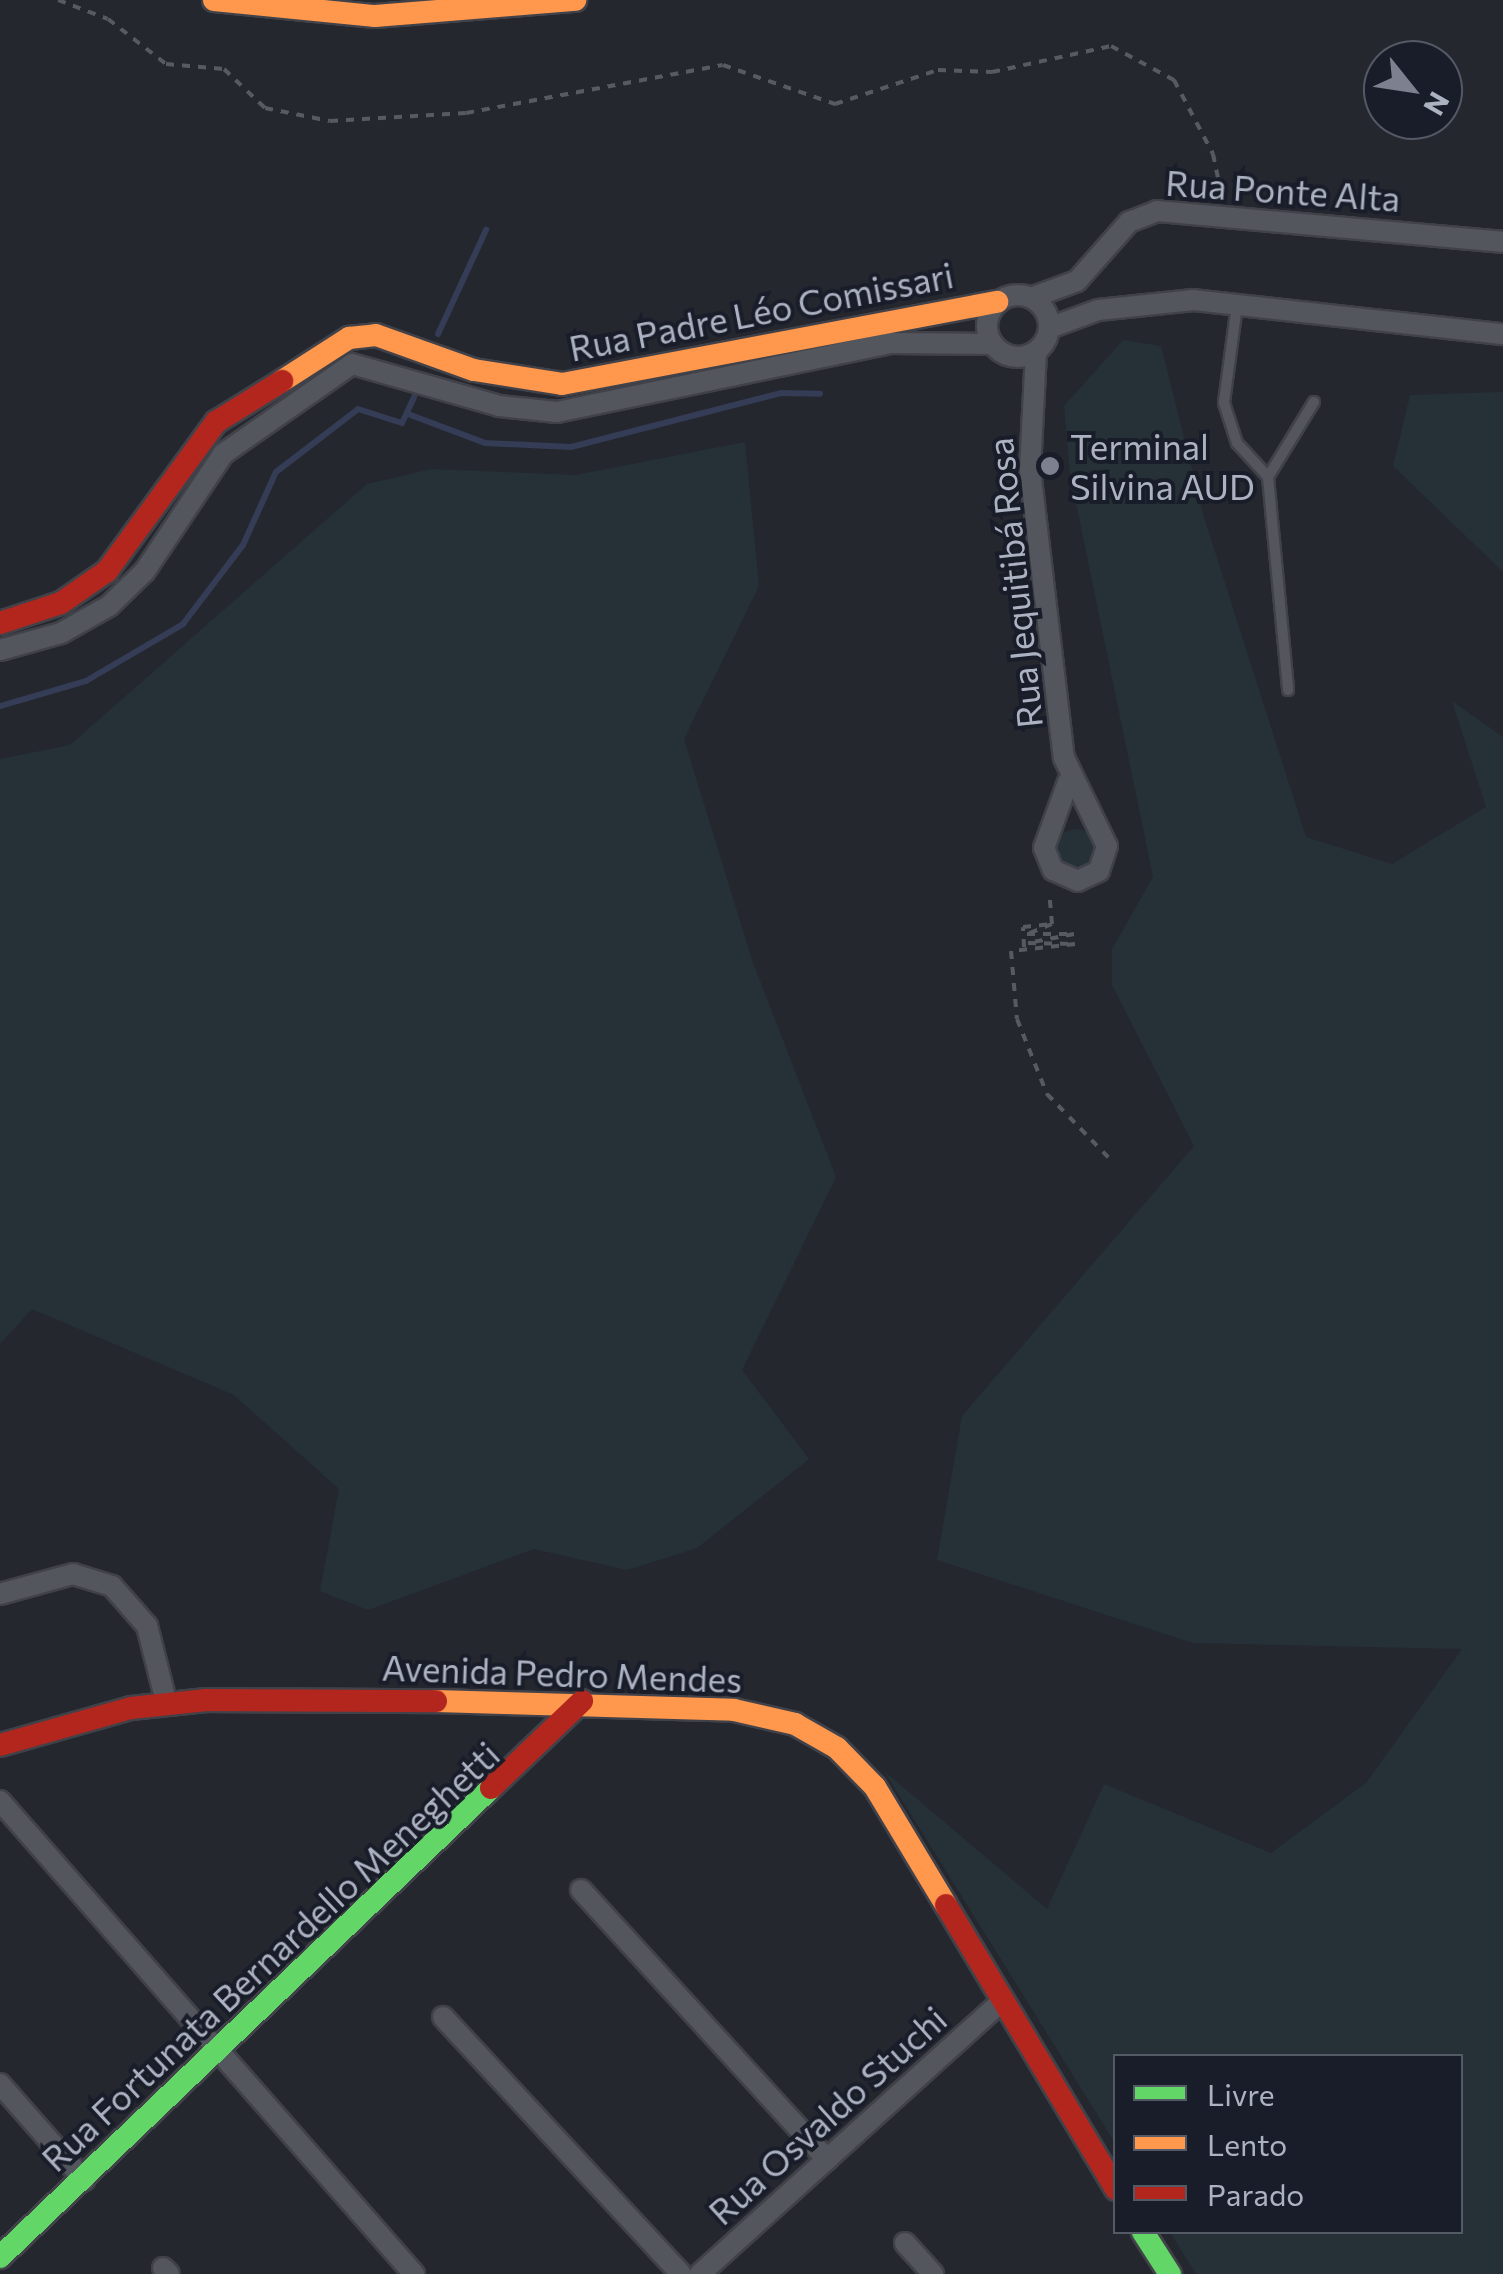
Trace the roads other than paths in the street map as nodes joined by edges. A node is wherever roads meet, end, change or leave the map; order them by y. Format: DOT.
graph roads {
  1 [pos="214,0"];
  2 [pos="575,0"];
  3 [pos="1503,242"];
  4 [pos="1031,298"];
  5 [pos="997,302"];
  6 [pos="1237,304"];
  7 [pos="1049,328"];
  8 [pos="1503,334"];
  9 [pos="992,344"];
  10 [pos="1025,354"];
  11 [pos="1314,402"];
  12 [pos="1268,477"];
  13 [pos="0,624"];
  14 [pos="0,650"];
  15 [pos="1288,690"];
  16 [pos="1068,782"];
  17 [pos="0,1594"];
  18 [pos="166,1701"];
  19 [pos="582,1701"];
  20 [pos="0,1746"];
  21 [pos="0,1801"];
  22 [pos="581,1890"];
  23 [pos="998,2005"];
  24 [pos="443,2017"];
  25 [pos="223,2052"];
  26 [pos="0,2084"];
  27 [pos="827,2159"];
  28 [pos="84,2180"];
  29 [pos="1113,2185"];
  30 [pos="1144,2234"];
  31 [pos="905,2243"];
  32 [pos="0,2257"];
  33 [pos="414,2274"];
  34 [pos="681,2274"];
  35 [pos="700,2274"];
  36 [pos="933,2274"];
  37 [pos="1170,2274"];
  1 -- 2 [label="main road"];
  3 -- 4 [label="street, Rua Ponte Alta"];
  4 -- 5 [label="street"];
  4 -- 7 [label="street"];
  5 -- 9 [label="street"];
  5 -- 13 [label="main road, Rua Padre Léo Comissari"];
  6 -- 7 [label="street"];
  6 -- 8 [label="street"];
  6 -- 12 [label="lane"];
  7 -- 10 [label="street"];
  9 -- 10 [label="street"];
  9 -- 14 [label="street, Rua Padre Léo Comissari"];
  10 -- 16 [label="street, Rua Jequitibá Rosa"];
  11 -- 12 [label="lane"];
  12 -- 15 [label="lane"];
  17 -- 18 [label="street"];
  18 -- 19 [label="main road, Avenida Pedro Mendes"];
  18 -- 20 [label="main road, Avenida Pedro Mendes"];
  19 -- 23 [label="main road, Avenida Pedro Mendes"];
  19 -- 25 [label="main road, Rua Fortunata Bernardello Meneghetti"];
  21 -- 25 [label="street"];
  22 -- 27 [label="street"];
  23 -- 27 [label="street, Rua Osvaldo Stuchi"];
  23 -- 29 [label="main road, Avenida Pedro Mendes"];
  24 -- 34 [label="street"];
  25 -- 28 [label="main road, Rua Fortunata Bernardello Meneghetti"];
  25 -- 33 [label="street"];
  26 -- 28 [label="street"];
  27 -- 35 [label="street, Rua Osvaldo Stuchi"];
  28 -- 32 [label="main road, Rua Fortunata Bernardello Meneghetti"];
  30 -- 37 [label="main road"];
  31 -- 36 [label="street"];
}
